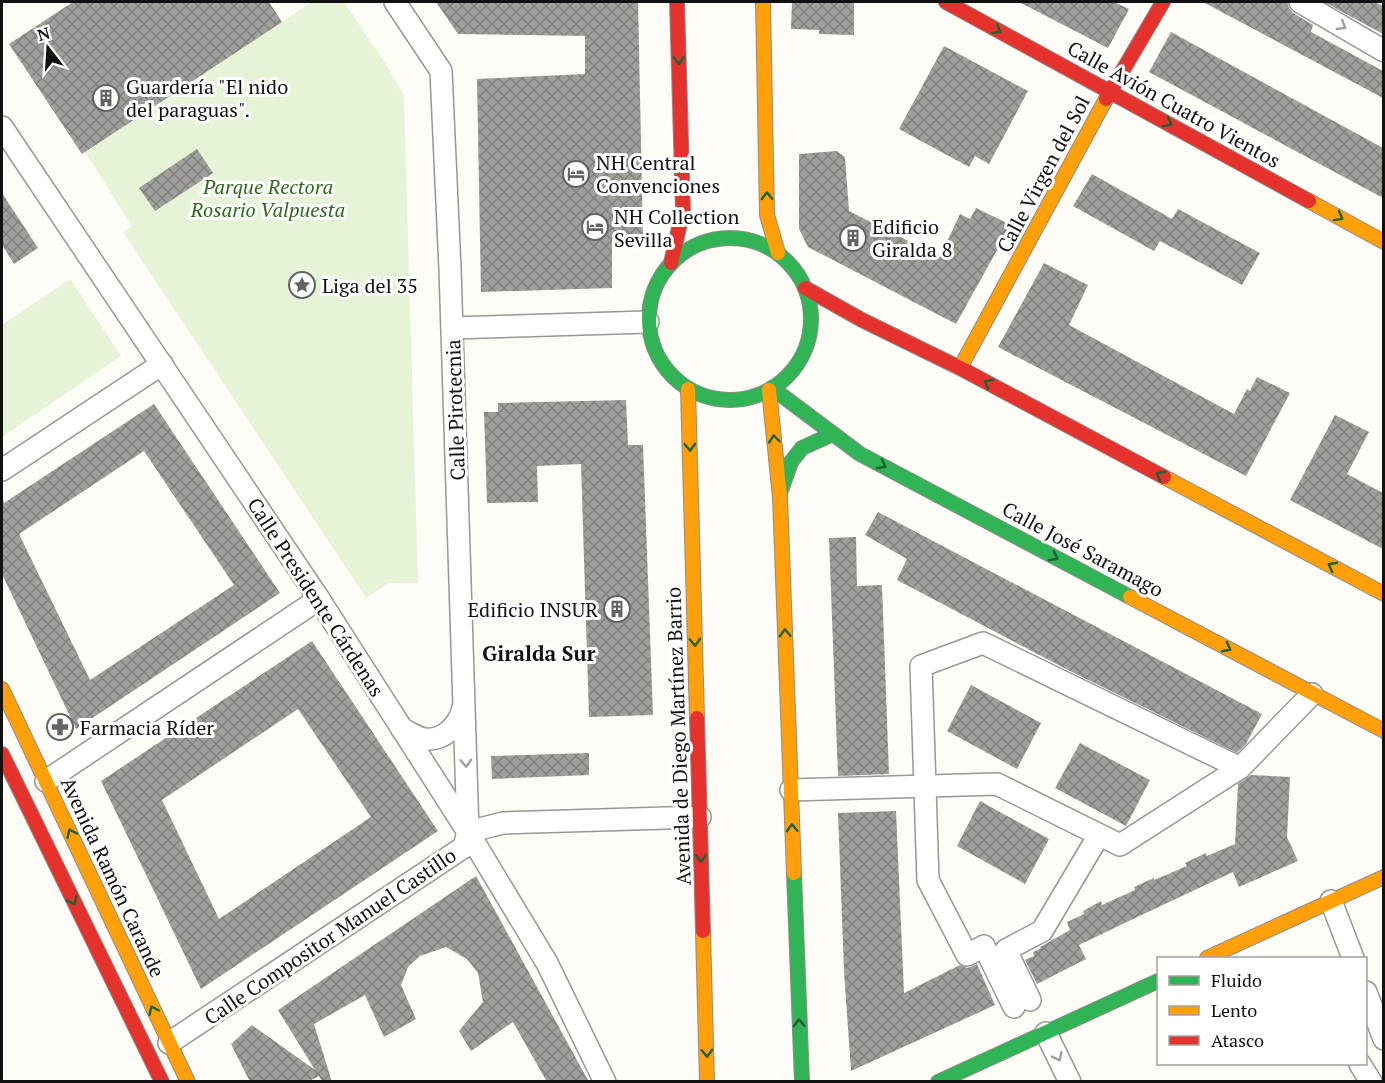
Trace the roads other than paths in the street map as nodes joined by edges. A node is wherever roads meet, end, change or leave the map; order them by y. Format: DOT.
graph roads {
  1 [pos="395,2"];
  2 [pos="677,2"];
  3 [pos="763,2"];
  4 [pos="946,2"];
  5 [pos="1162,2"];
  6 [pos="1300,2"];
  7 [pos="1383,51"];
  8 [pos="1110,91"];
  9 [pos="2,129"];
  10 [pos="1383,242"];
  11 [pos="778,253"];
  12 [pos="671,263"];
  13 [pos="805,288"];
  14 [pos="648,322"];
  15 [pos="452,328"];
  16 [pos="162,364"];
  17 [pos="960,368"];
  18 [pos="688,389"];
  19 [pos="771,389"];
  20 [pos="833,434"];
  21 [pos="2,470"];
  22 [pos="780,493"];
  23 [pos="1383,594"];
  24 [pos="320,599"];
  25 [pos="2,689"];
  26 [pos="1312,693"];
  27 [pos="464,704"];
  28 [pos="402,729"];
  29 [pos="1383,731"];
  30 [pos="2,754"];
  31 [pos="1240,768"];
  32 [pos="46,781"];
  33 [pos="926,786"];
  34 [pos="791,790"];
  35 [pos="700,817"];
  36 [pos="468,832"];
  37 [pos="1099,835"];
  38 [pos="1383,877"];
  39 [pos="1331,901"];
  40 [pos="1209,957"];
  41 [pos="1353,957"];
  42 [pos="1157,981"];
  43 [pos="1367,1003"];
  44 [pos="1370,1020"];
  45 [pos="1046,1033"];
  46 [pos="1383,1039"];
  47 [pos="169,1043"];
  48 [pos="1360,1065"];
  49 [pos="162,1082"];
  50 [pos="188,1082"];
  51 [pos="605,1082"];
  52 [pos="707,1082"];
  53 [pos="801,1082"];
  54 [pos="938,1082"];
  55 [pos="1070,1082"];
  56 [pos="1371,1082"];
  1 -- 15 [label="street, Calle Pirotecnia"];
  2 -- 12 [label="main road, one-way"];
  11 -- 3 [label="main road, one-way"];
  4 -- 8 [label="main road, Calle Avión Cuatro Vientos, one-way"];
  5 -- 8 [label="main road, Calle Virgen del Sol"];
  6 -- 7 [label="street, one-way"];
  8 -- 10 [label="main road, Calle Avión Cuatro Vientos, one-way"];
  8 -- 17 [label="main road, Calle Virgen del Sol"];
  9 -- 16 [label="street, Calle Presidente Cárdenas"];
  11 -- 12 [label="main road"];
  11 -- 13 [label="main road"];
  12 -- 14 [label="main road"];
  13 -- 17 [label="main road"];
  13 -- 19 [label="main road"];
  14 -- 15 [label="street"];
  14 -- 18 [label="main road"];
  15 -- 27 [label="street, Calle Pirotecnia"];
  16 -- 21 [label="street"];
  16 -- 24 [label="street, Calle Presidente Cárdenas"];
  23 -- 17 [label="main road, one-way"];
  18 -- 19 [label="main road"];
  18 -- 35 [label="main road, Avenida de Diego Martínez Barrio, one-way"];
  19 -- 20 [label="main road, Calle José Saramago"];
  22 -- 19 [label="main road, one-way"];
  20 -- 22 [label="main road"];
  20 -- 26 [label="main road, Calle José Saramago, one-way"];
  34 -- 22 [label="main road, one-way"];
  24 -- 28 [label="street, Calle Presidente Cárdenas"];
  24 -- 32 [label="street"];
  25 -- 32 [label="main road, Avenida Ramón Carande"];
  26 -- 29 [label="main road, Calle José Saramago"];
  26 -- 31 [label="street"];
  27 -- 28 [label="street"];
  27 -- 36 [label="street, Calle Pirotecnia, one-way"];
  28 -- 36 [label="street, Calle Presidente Cárdenas"];
  30 -- 49 [label="main road, one-way"];
  31 -- 33 [label="street"];
  31 -- 37 [label="street"];
  47 -- 32 [label="main road, Avenida Ramón Carande, one-way"];
  33 -- 34 [label="street"];
  33 -- 37 [label="street"];
  33 -- 37 [label="street"];
  53 -- 34 [label="main road, one-way"];
  35 -- 36 [label="street, Calle Compositor Manuel Castillo"];
  35 -- 52 [label="main road, Avenida de Diego Martínez Barrio, one-way"];
  36 -- 47 [label="street, Calle Compositor Manuel Castillo"];
  36 -- 51 [label="street, Calle Presidente Cárdenas"];
  38 -- 39 [label="main road"];
  39 -- 40 [label="main road"];
  39 -- 41 [label="street"];
  42 -- 45 [label="main road"];
  43 -- 44 [label="street"];
  44 -- 46 [label="street"];
  45 -- 54 [label="main road"];
  45 -- 55 [label="street, one-way"];
  47 -- 50 [label="main road, Avenida Ramón Carande"];
  48 -- 56 [label="street"];
}
